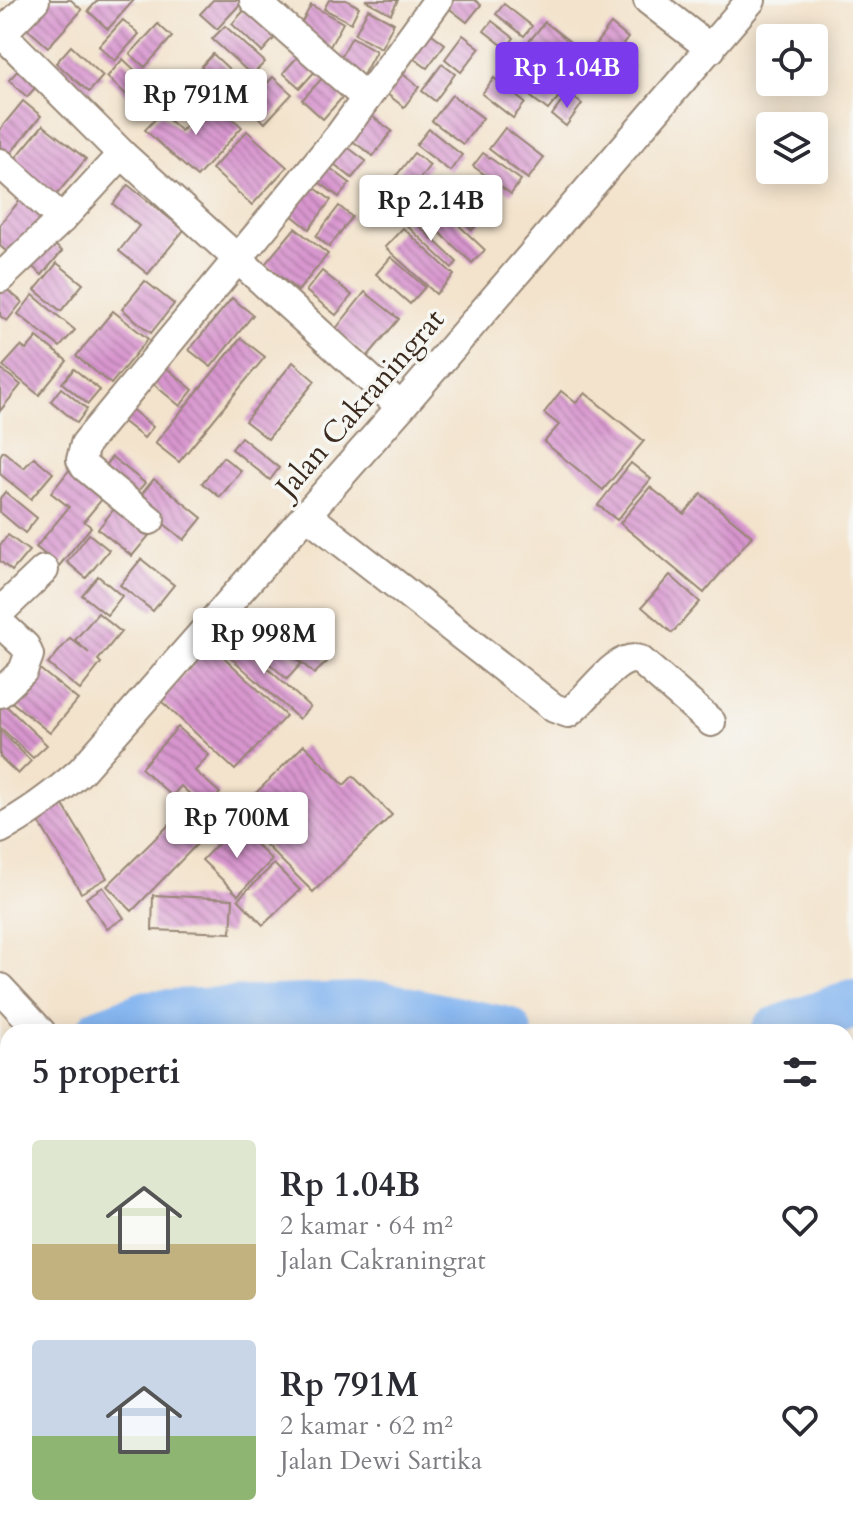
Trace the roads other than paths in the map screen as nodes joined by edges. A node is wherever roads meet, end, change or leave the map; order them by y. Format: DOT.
graph roads {
  1 [pos="35,0"];
  2 [pos="254,0"];
  3 [pos="438,0"];
  4 [pos="648,0"];
  5 [pos="751,0"];
  6 [pos="1,32"];
  7 [pos="711,49"];
  8 [pos="366,98"];
  9 [pos="122,154"];
  10 [pos="0,163"];
  11 [pos="62,219"];
  12 [pos="238,260"];
  13 [pos="0,278"];
  14 [pos="401,407"];
  15 [pos="307,515"];
  16 [pos="150,520"];
  17 [pos="44,570"];
  18 [pos="0,612"];
  19 [pos="0,623"];
  20 [pos="0,693"];
  21 [pos="711,722"];
  22 [pos="0,829"];
  23 [pos="0,988"];
  24 [pos="34,1024"];
  1 -- 6 [label="street"];
  2 -- 8 [label="street"];
  3 -- 8 [label="street"];
  4 -- 7 [label="street"];
  5 -- 7 [label="street, Jalan Cakraningrat"];
  6 -- 9 [label="street"];
  7 -- 14 [label="street, Jalan Cakraningrat"];
  8 -- 12 [label="street"];
  9 -- 11 [label="street"];
  9 -- 12 [label="street"];
  10 -- 11 [label="street"];
  11 -- 13 [label="street"];
  12 -- 14 [label="street"];
  12 -- 16 [label="street"];
  14 -- 15 [label="street, Jalan Cakraningrat"];
  15 -- 21 [label="street"];
  15 -- 22 [label="street, Jalan Cakraningrat"];
  17 -- 18 [label="street"];
  19 -- 20 [label="street"];
  23 -- 24 [label="street"];
}
